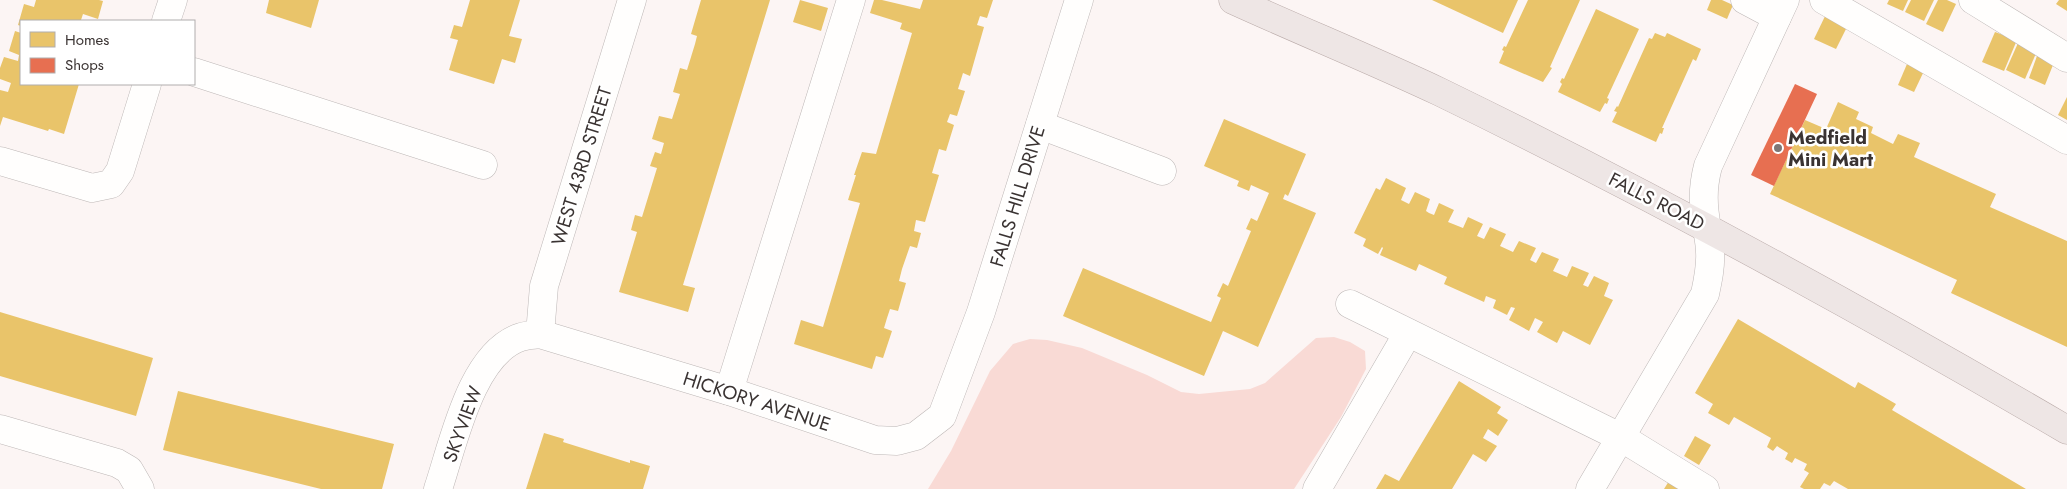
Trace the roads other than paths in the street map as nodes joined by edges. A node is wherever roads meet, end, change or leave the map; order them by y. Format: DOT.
graph roads {
  1 [pos="173,0"];
  2 [pos="632,0"];
  3 [pos="851,0"];
  4 [pos="1079,0"];
  5 [pos="1233,0"];
  6 [pos="1745,0"];
  7 [pos="1824,0"];
  8 [pos="1973,0"];
  9 [pos="1781,9"];
  10 [pos="166,20"];
  11 [pos="2067,58"];
  12 [pos="195,72"];
  13 [pos="147,85"];
  14 [pos="1040,125"];
  15 [pos="2067,140"];
  16 [pos="0,162"];
  17 [pos="483,165"];
  18 [pos="1162,171"];
  19 [pos="1706,226"];
  20 [pos="1350,304"];
  21 [pos="1408,333"];
  22 [pos="540,334"];
  23 [pos="729,391"];
  24 [pos="952,391"];
  25 [pos="0,429"];
  26 [pos="2067,430"];
  27 [pos="1622,438"];
  28 [pos="140,489"];
  29 [pos="438,489"];
  30 [pos="1317,489"];
  31 [pos="1590,489"];
  32 [pos="1705,489"];
  1 -- 10 [label="street"];
  2 -- 22 [label="street, WEST 43RD STREET"];
  3 -- 23 [label="street"];
  4 -- 14 [label="street, FALLS HILL DRIVE"];
  5 -- 19 [label="main road, FALLS ROAD"];
  6 -- 9 [label="street"];
  7 -- 15 [label="street"];
  8 -- 11 [label="street"];
  9 -- 19 [label="street"];
  12 -- 17 [label="street"];
  13 -- 16 [label="street"];
  14 -- 18 [label="street"];
  14 -- 24 [label="street, FALLS HILL DRIVE"];
  19 -- 26 [label="main road, FALLS ROAD"];
  19 -- 27 [label="street"];
  20 -- 21 [label="street"];
  21 -- 27 [label="street"];
  21 -- 30 [label="street"];
  22 -- 23 [label="street, HICKORY AVENUE"];
  22 -- 29 [label="street, SKYVIEW"];
  23 -- 24 [label="street, HICKORY AVENUE"];
  25 -- 28 [label="street"];
  27 -- 31 [label="street"];
  27 -- 32 [label="street"];
}
